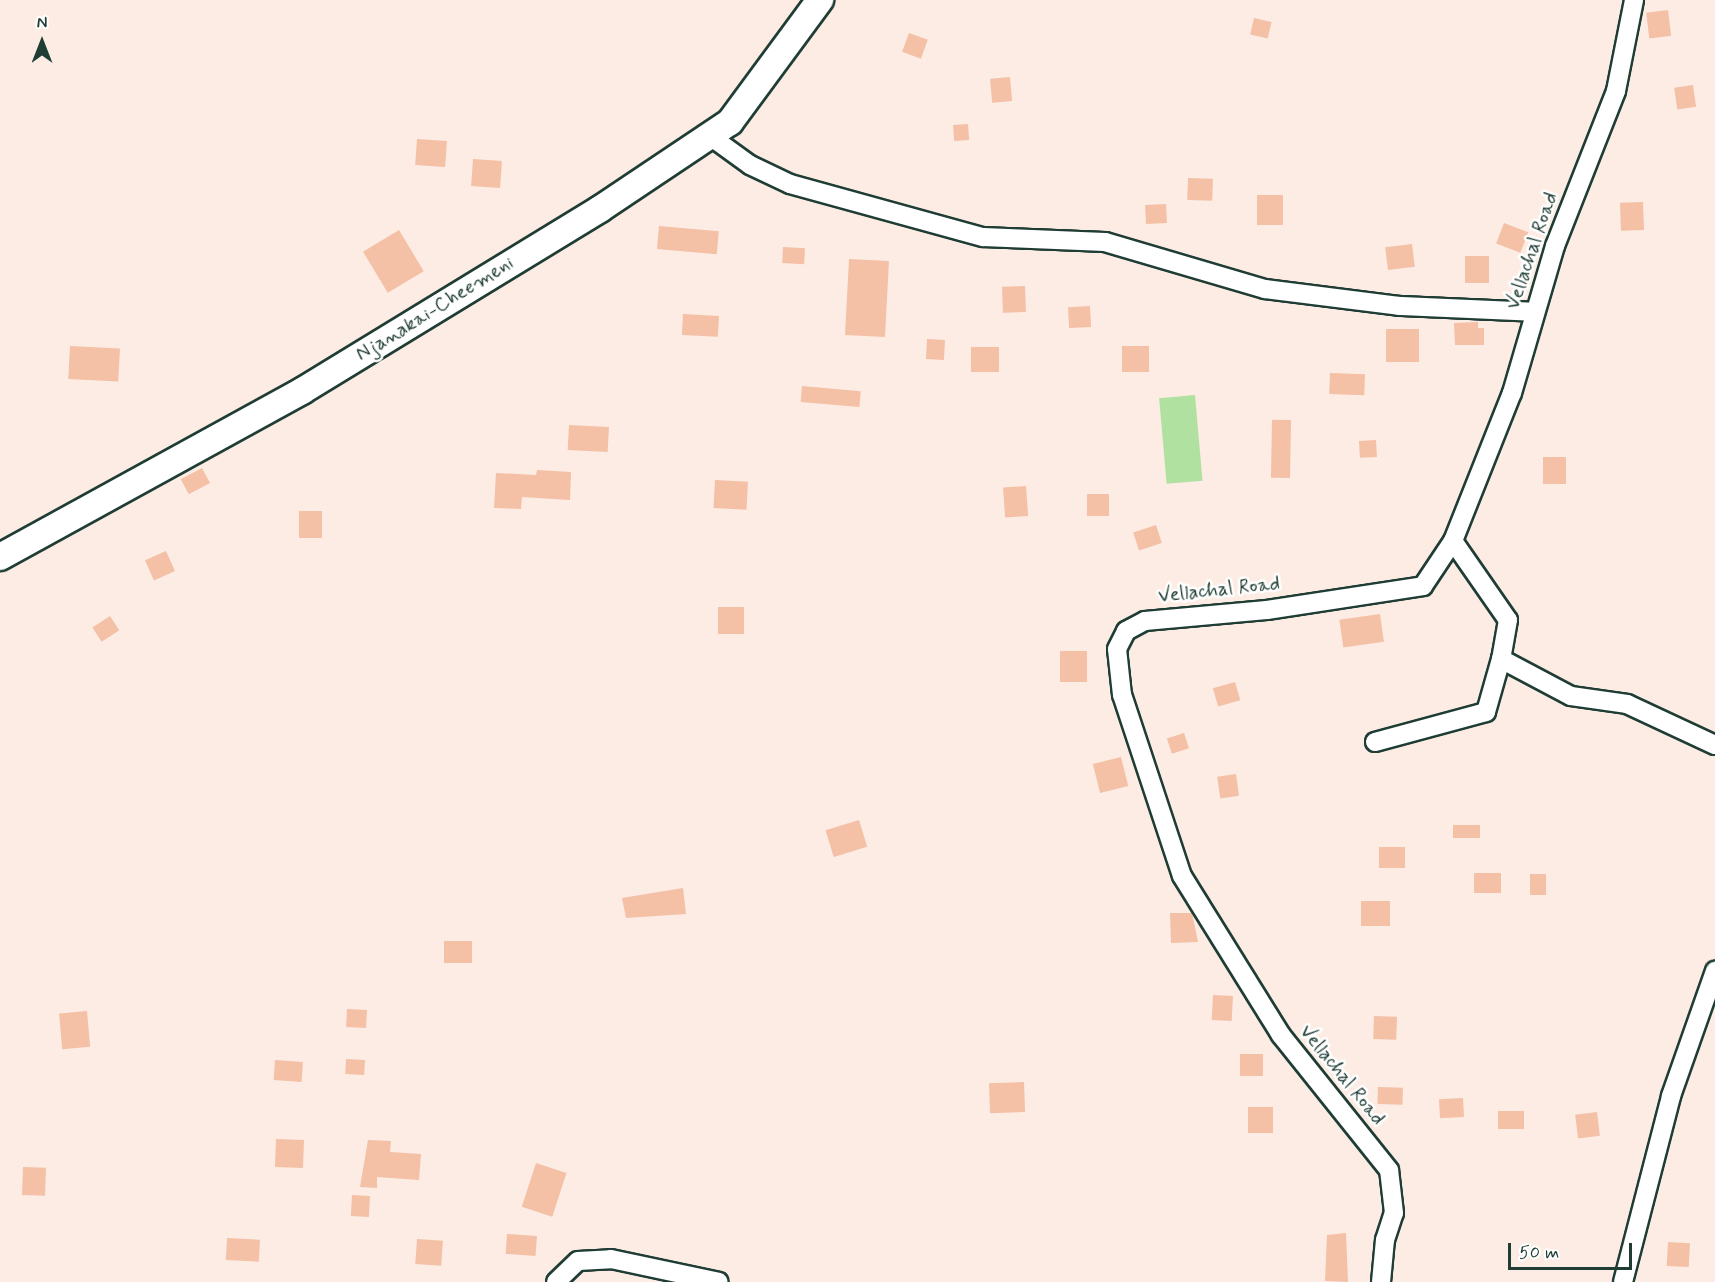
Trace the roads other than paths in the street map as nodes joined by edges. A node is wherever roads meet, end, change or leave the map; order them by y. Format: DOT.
graph roads {
  1 [pos="820,0"];
  2 [pos="1634,0"];
  3 [pos="710,135"];
  4 [pos="1535,312"];
  5 [pos="1453,541"];
  6 [pos="0,557"];
  7 [pos="1501,659"];
  8 [pos="1375,742"];
  9 [pos="1715,746"];
  10 [pos="1715,971"];
  11 [pos="556,1282"];
  12 [pos="719,1282"];
  13 [pos="1381,1282"];
  14 [pos="1623,1282"];
  1 -- 3 [label="main road, Njanakai-Cheemeni"];
  2 -- 4 [label="street, Vellachal Road"];
  3 -- 4 [label="street"];
  3 -- 6 [label="main road, Njanakai-Cheemeni"];
  4 -- 5 [label="street, Vellachal Road"];
  5 -- 7 [label="street"];
  5 -- 13 [label="street, Vellachal Road"];
  7 -- 8 [label="street"];
  7 -- 9 [label="street"];
  10 -- 14 [label="street"];
  11 -- 12 [label="street"];
}
